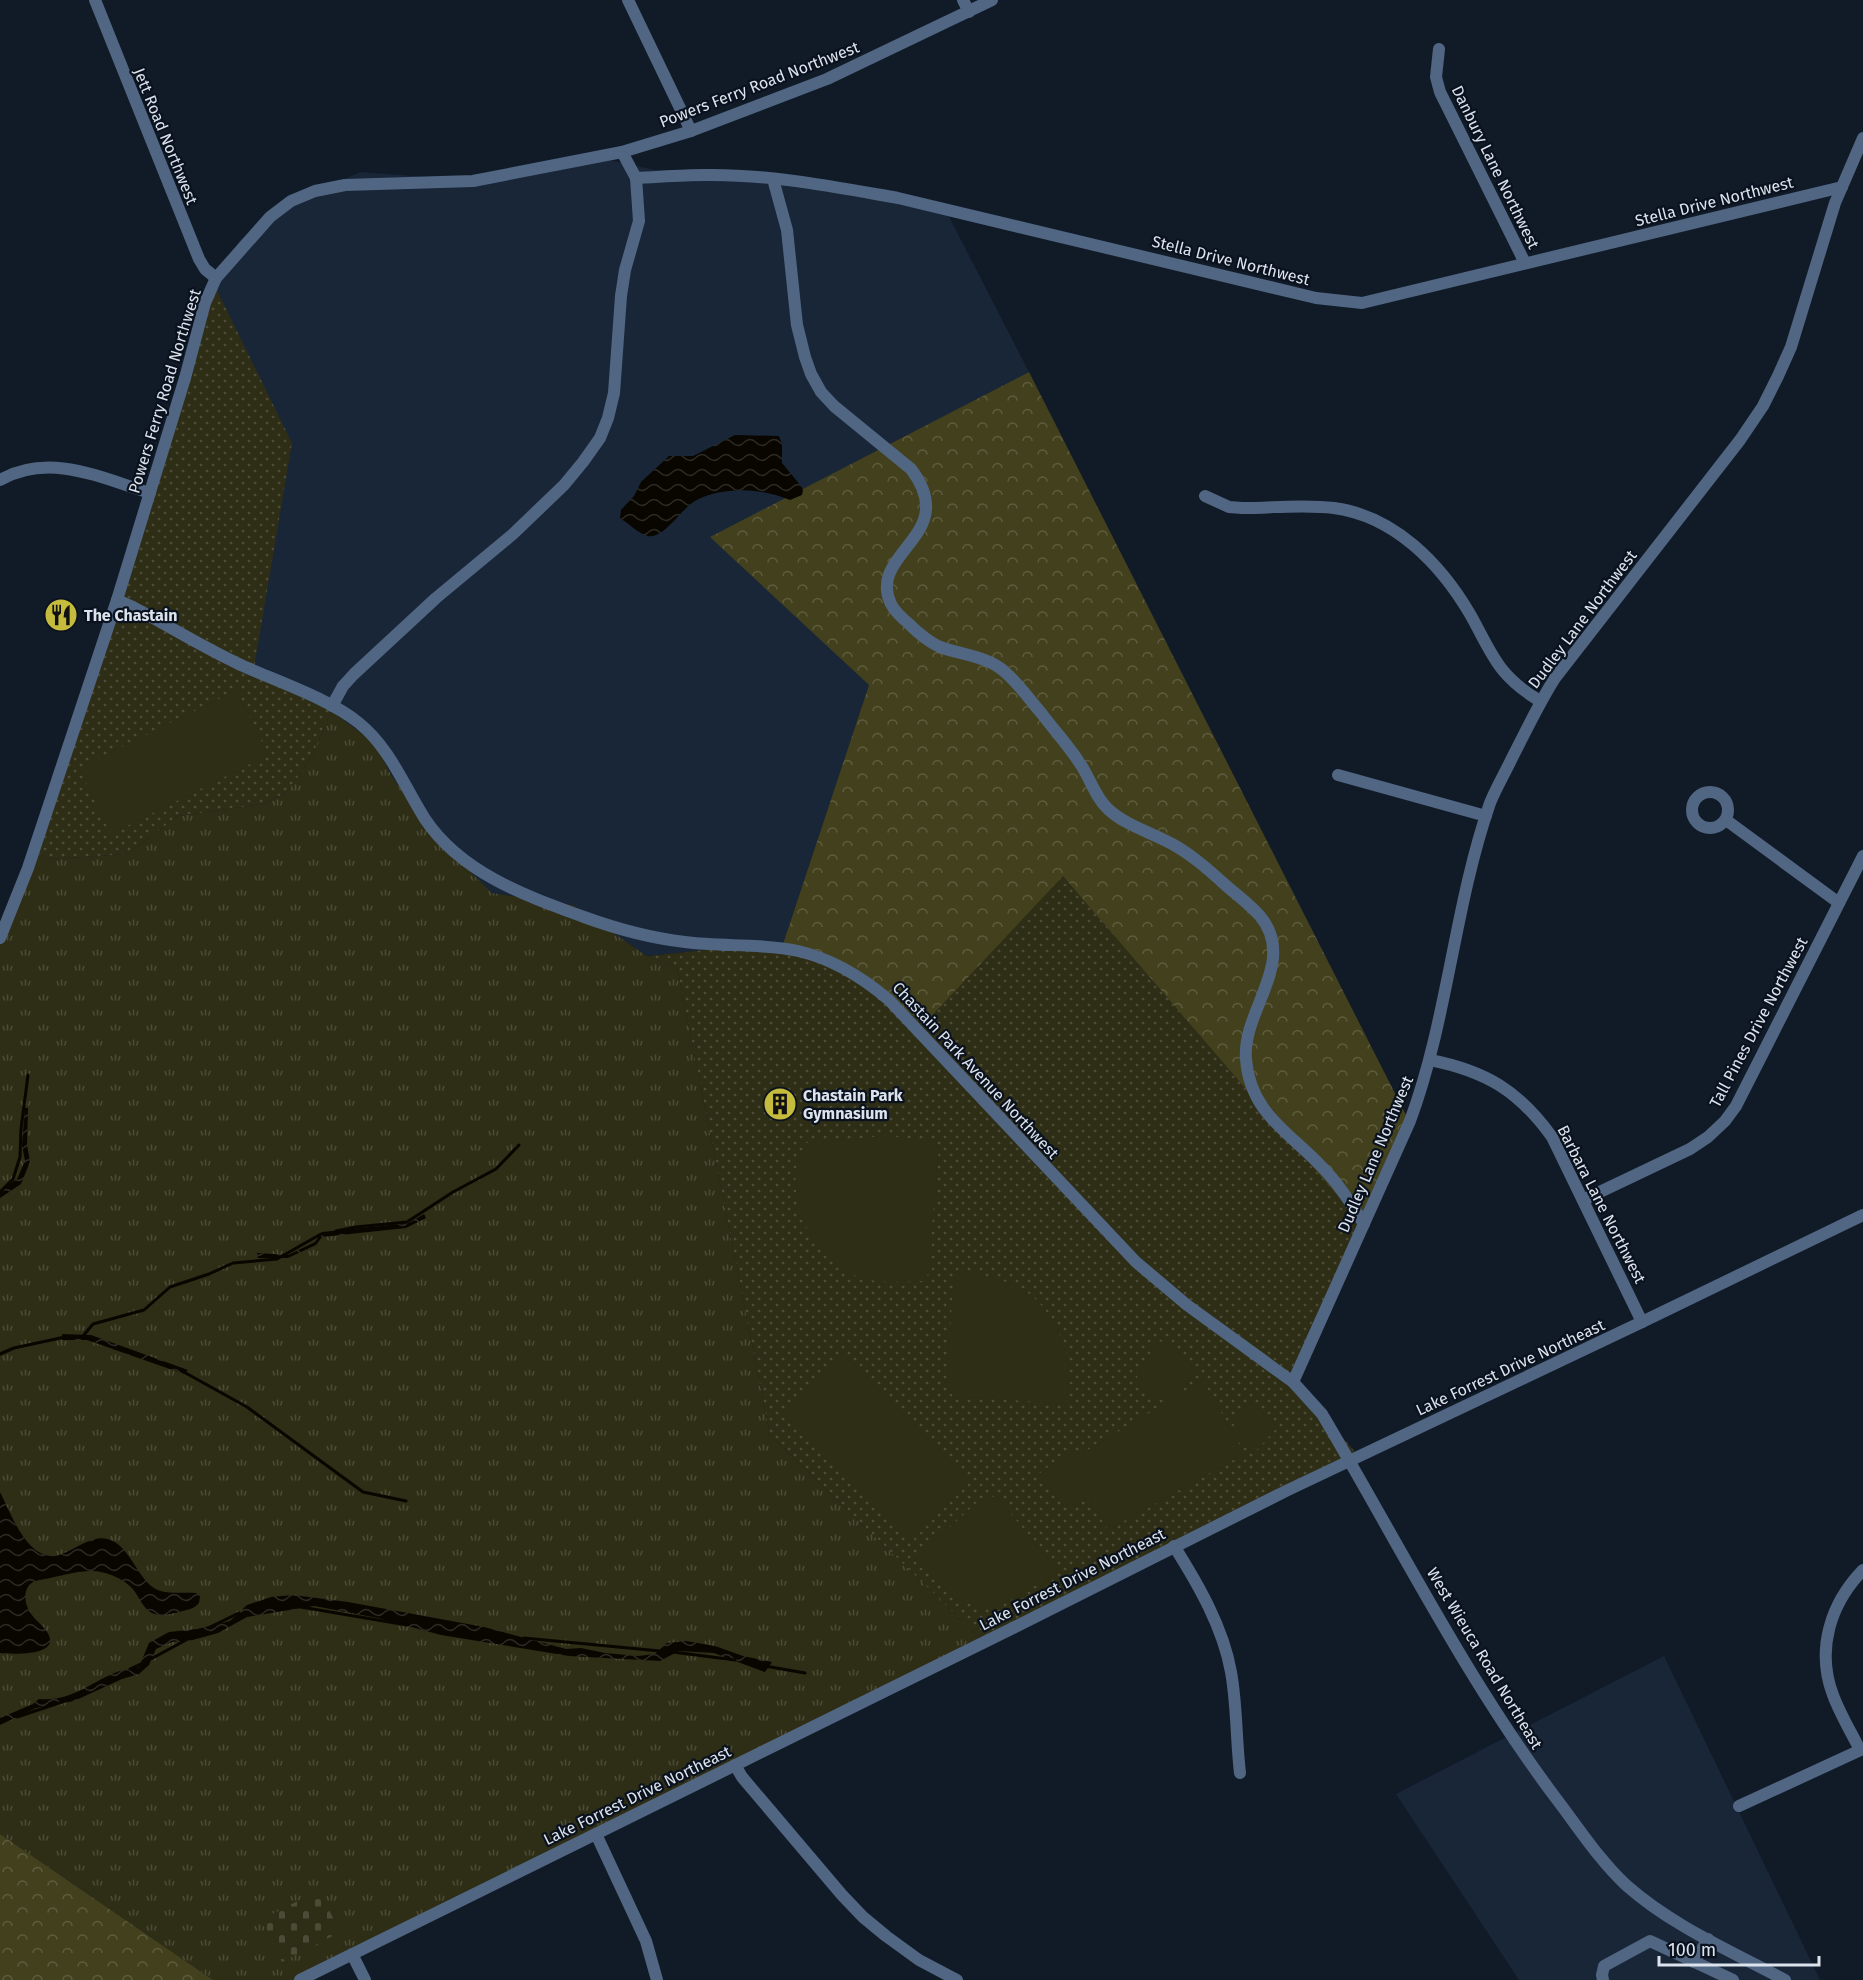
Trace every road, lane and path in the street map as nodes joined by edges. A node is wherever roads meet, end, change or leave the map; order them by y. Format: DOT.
graph roads {
  1 [pos="95,0"];
  2 [pos="628,0"];
  3 [pos="963,0"];
  4 [pos="992,0"];
  5 [pos="969,12"];
  6 [pos="1439,49"];
  7 [pos="691,131"];
  8 [pos="1863,138"];
  9 [pos="622,152"];
  10 [pos="636,178"];
  11 [pos="773,179"];
  12 [pos="1842,187"];
  13 [pos="1525,263"];
  14 [pos="216,278"];
  15 [pos="0,480"];
  16 [pos="150,494"];
  17 [pos="1205,496"];
  18 [pos="117,600"];
  19 [pos="1540,701"];
  20 [pos="332,706"];
  21 [pos="1338,775"];
  22 [pos="1486,816"];
  23 [pos="1726,820"];
  24 [pos="1863,856"];
  25 [pos="1839,903"];
  26 [pos="0,938"];
  27 [pos="1430,1060"];
  28 [pos="1583,1200"];
  29 [pos="1863,1215"];
  30 [pos="1364,1224"];
  31 [pos="1642,1322"];
  32 [pos="1293,1382"];
  33 [pos="1350,1461"];
  34 [pos="1174,1546"];
  35 [pos="1863,1570"];
  36 [pos="1862,1749"];
  37 [pos="735,1765"];
  38 [pos="1240,1773"];
  39 [pos="1739,1806"];
  40 [pos="596,1834"];
  41 [pos="1708,1939"];
  42 [pos="352,1954"];
  43 [pos="1694,1962"];
  44 [pos="300,1980"];
  45 [pos="364,1980"];
  46 [pos="657,1980"];
  47 [pos="957,1980"];
  48 [pos="1603,1980"];
  49 [pos="1733,1980"];
  50 [pos="1785,1980"];
  1 -- 14 [label="street, Jett Road Northwest"];
  2 -- 7 [label="street"];
  3 -- 5 [label="street"];
  4 -- 5 [label="street, Powers Ferry Road Northwest"];
  5 -- 7 [label="street, Powers Ferry Road Northwest"];
  6 -- 13 [label="street, Danbury Lane Northwest"];
  7 -- 9 [label="street, Powers Ferry Road Northwest"];
  8 -- 12 [label="street, Dudley Lane Northwest"];
  9 -- 10 [label="street"];
  9 -- 14 [label="street, Powers Ferry Road Northwest"];
  10 -- 11 [label="street, Stella Drive Northwest"];
  10 -- 20 [label="street"];
  11 -- 13 [label="street, Stella Drive Northwest"];
  11 -- 30 [label="street"];
  12 -- 13 [label="street, Stella Drive Northwest"];
  12 -- 19 [label="street, Dudley Lane Northwest"];
  14 -- 16 [label="street, Powers Ferry Road Northwest"];
  15 -- 16 [label="street"];
  16 -- 18 [label="street, Powers Ferry Road Northwest"];
  17 -- 19 [label="street"];
  18 -- 20 [label="street, Chastain Park Avenue Northwest"];
  18 -- 26 [label="street, Powers Ferry Road Northwest"];
  19 -- 22 [label="street, Dudley Lane Northwest"];
  20 -- 32 [label="street, Chastain Park Avenue Northwest"];
  21 -- 22 [label="street"];
  22 -- 27 [label="street, Dudley Lane Northwest"];
  23 -- 25 [label="street"];
  24 -- 25 [label="street, Tall Pines Drive Northwest"];
  25 -- 28 [label="street, Tall Pines Drive Northwest"];
  27 -- 28 [label="street, Barbara Lane Northwest"];
  27 -- 30 [label="street, Dudley Lane Northwest"];
  28 -- 31 [label="street, Barbara Lane Northwest"];
  29 -- 31 [label="street, Lake Forrest Drive Northeast"];
  30 -- 32 [label="street, Dudley Lane Northwest"];
  31 -- 33 [label="street, Lake Forrest Drive Northeast"];
  32 -- 33 [label="street, Chastain Park Avenue Northwest"];
  33 -- 34 [label="street, Lake Forrest Drive Northeast"];
  33 -- 41 [label="street, West Wieuca Road Northeast"];
  34 -- 37 [label="street, Lake Forrest Drive Northeast"];
  34 -- 38 [label="street"];
  35 -- 36 [label="street"];
  36 -- 39 [label="street"];
  37 -- 40 [label="street, Lake Forrest Drive Northeast"];
  37 -- 47 [label="street"];
  40 -- 42 [label="street, Lake Forrest Drive Northeast"];
  40 -- 46 [label="street"];
  41 -- 43 [label="street"];
  41 -- 50 [label="street, West Wieuca Road Northeast"];
  42 -- 44 [label="street, Lake Forrest Drive Northeast"];
  42 -- 45 [label="street"];
  43 -- 48 [label="street"];
  43 -- 49 [label="street"];
}
